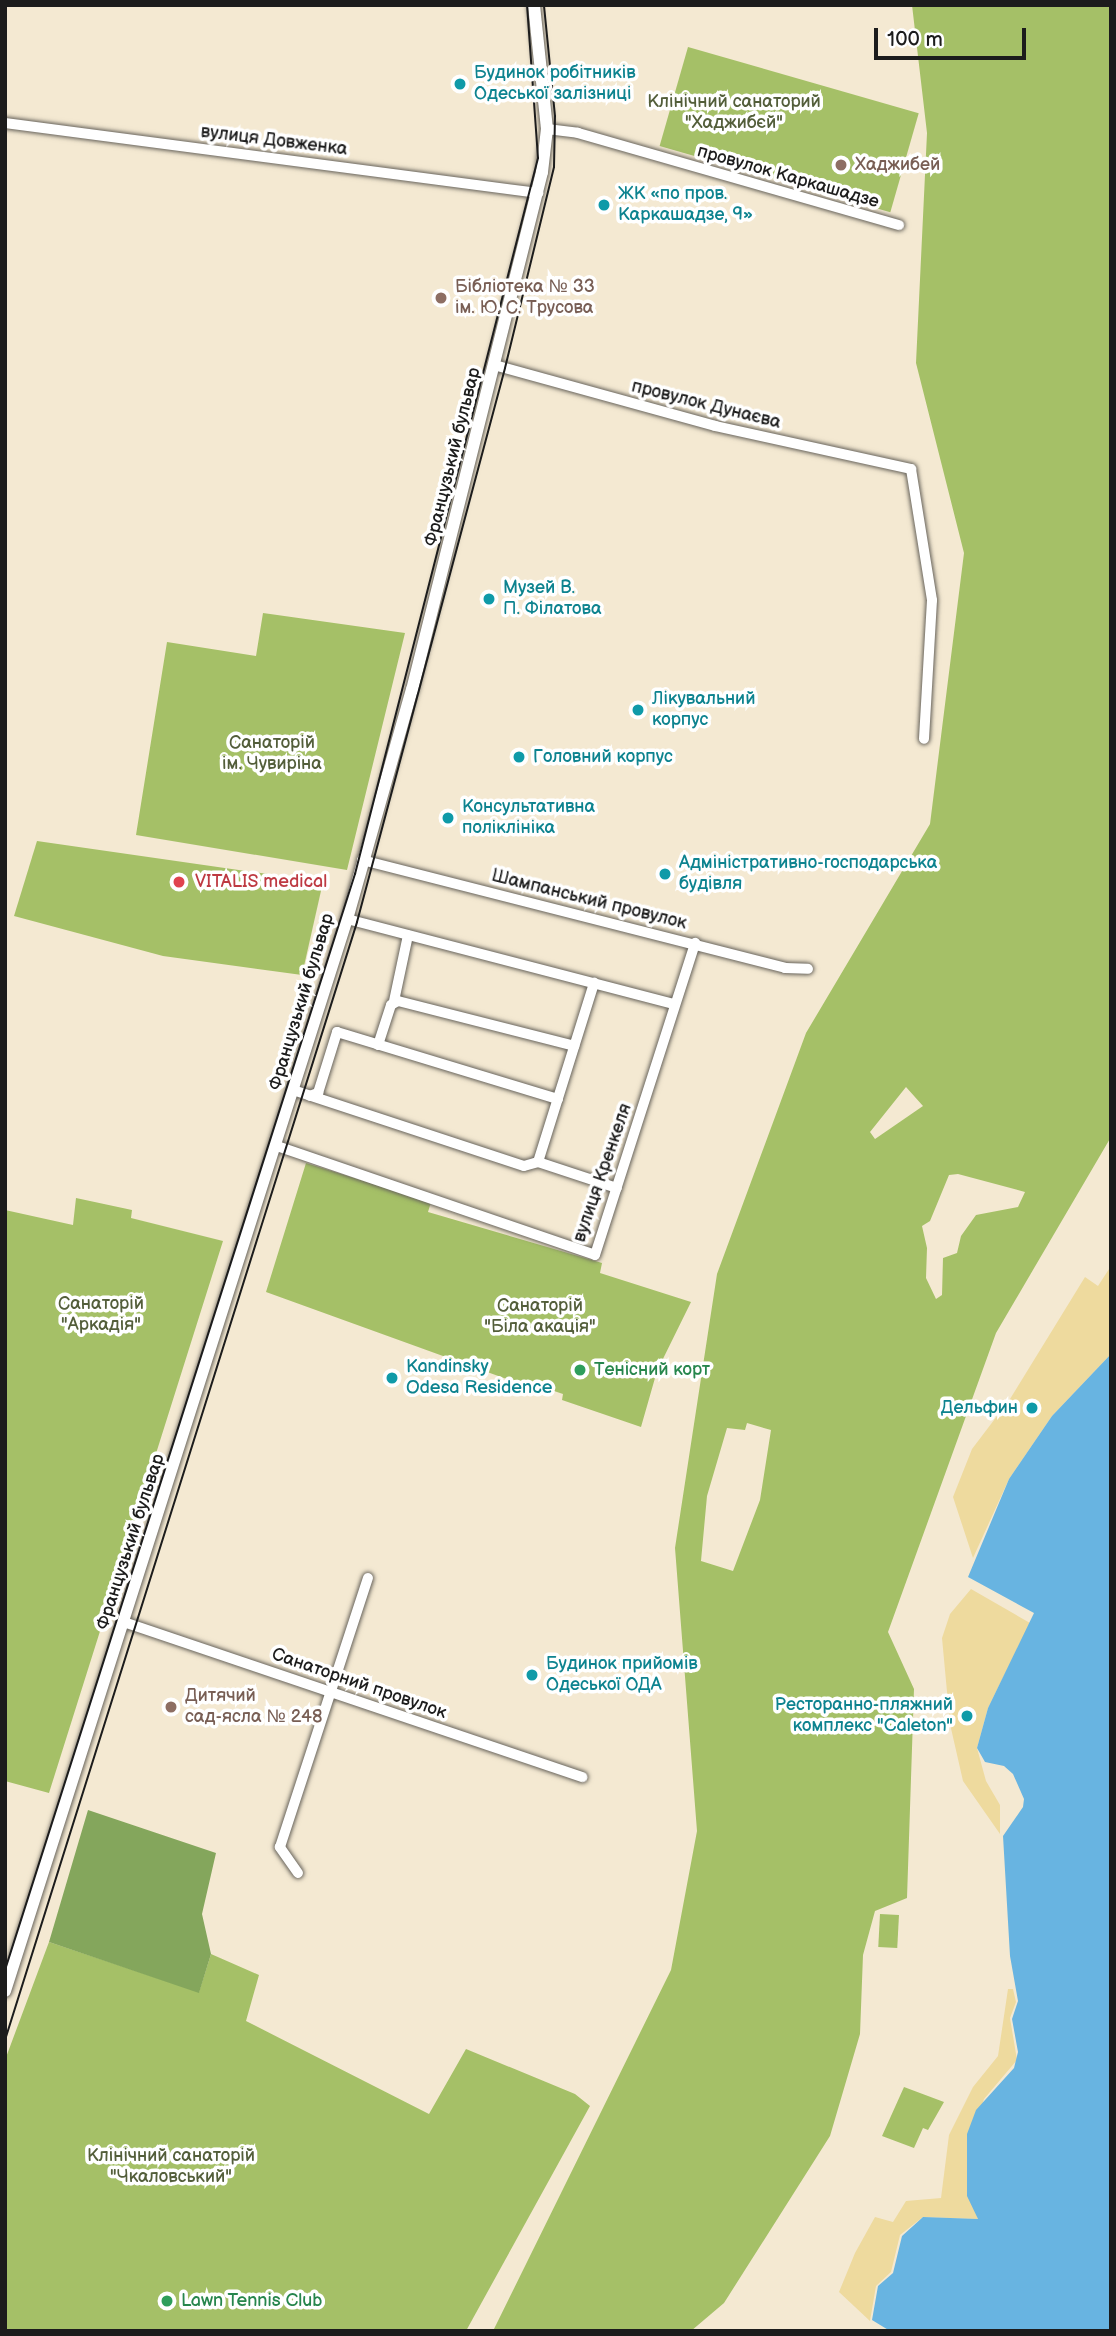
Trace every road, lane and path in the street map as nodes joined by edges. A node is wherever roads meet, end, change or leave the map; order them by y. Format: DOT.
graph roads {
  1 [pos="534,5"];
  2 [pos="5,123"];
  3 [pos="547,129"];
  4 [pos="538,193"];
  5 [pos="899,225"];
  6 [pos="494,365"];
  7 [pos="923,739"];
  8 [pos="362,860"];
  9 [pos="347,919"];
  10 [pos="408,935"];
  11 [pos="695,943"];
  12 [pos="808,970"];
  13 [pos="594,983"];
  14 [pos="394,1002"];
  15 [pos="673,1004"];
  16 [pos="378,1045"];
  17 [pos="574,1046"];
  18 [pos="293,1090"];
  19 [pos="310,1096"];
  20 [pos="558,1099"];
  21 [pos="274,1145"];
  22 [pos="538,1162"];
  23 [pos="617,1188"];
  24 [pos="368,1578"];
  25 [pos="124,1622"];
  26 [pos="332,1692"];
  27 [pos="583,1777"];
  28 [pos="299,1873"];
  29 [pos="5,1991"];
  1 -- 3 [label="street, Французький бульвар"];
  2 -- 4 [label="street, вулиця Довженка"];
  3 -- 4 [label="street, Французький бульвар"];
  3 -- 5 [label="street, провулок Каркашадзе"];
  4 -- 6 [label="street, Французький бульвар"];
  6 -- 7 [label="street, провулок Дунаєва"];
  6 -- 8 [label="street, Французький бульвар"];
  8 -- 9 [label="street, Французький бульвар"];
  8 -- 11 [label="street, Шампанський провулок"];
  9 -- 10 [label="street"];
  9 -- 18 [label="street, Французький бульвар"];
  10 -- 13 [label="street"];
  10 -- 14 [label="street"];
  11 -- 12 [label="street, Шампанський провулок"];
  11 -- 15 [label="street, вулиця Кренкеля"];
  13 -- 15 [label="street"];
  13 -- 17 [label="street"];
  14 -- 16 [label="street"];
  14 -- 17 [label="street"];
  15 -- 23 [label="street, вулиця Кренкеля"];
  16 -- 19 [label="street"];
  16 -- 20 [label="street"];
  17 -- 20 [label="street"];
  18 -- 19 [label="street"];
  18 -- 21 [label="street, Французький бульвар"];
  19 -- 22 [label="street"];
  20 -- 22 [label="street"];
  21 -- 23 [label="street, вулиця Кренкеля"];
  21 -- 25 [label="street, Французький бульвар"];
  22 -- 23 [label="street"];
  24 -- 26 [label="street"];
  25 -- 26 [label="street, Санаторний провулок"];
  25 -- 29 [label="street, Французький бульвар"];
  26 -- 27 [label="street, Санаторний провулок"];
  26 -- 28 [label="street"];
}
